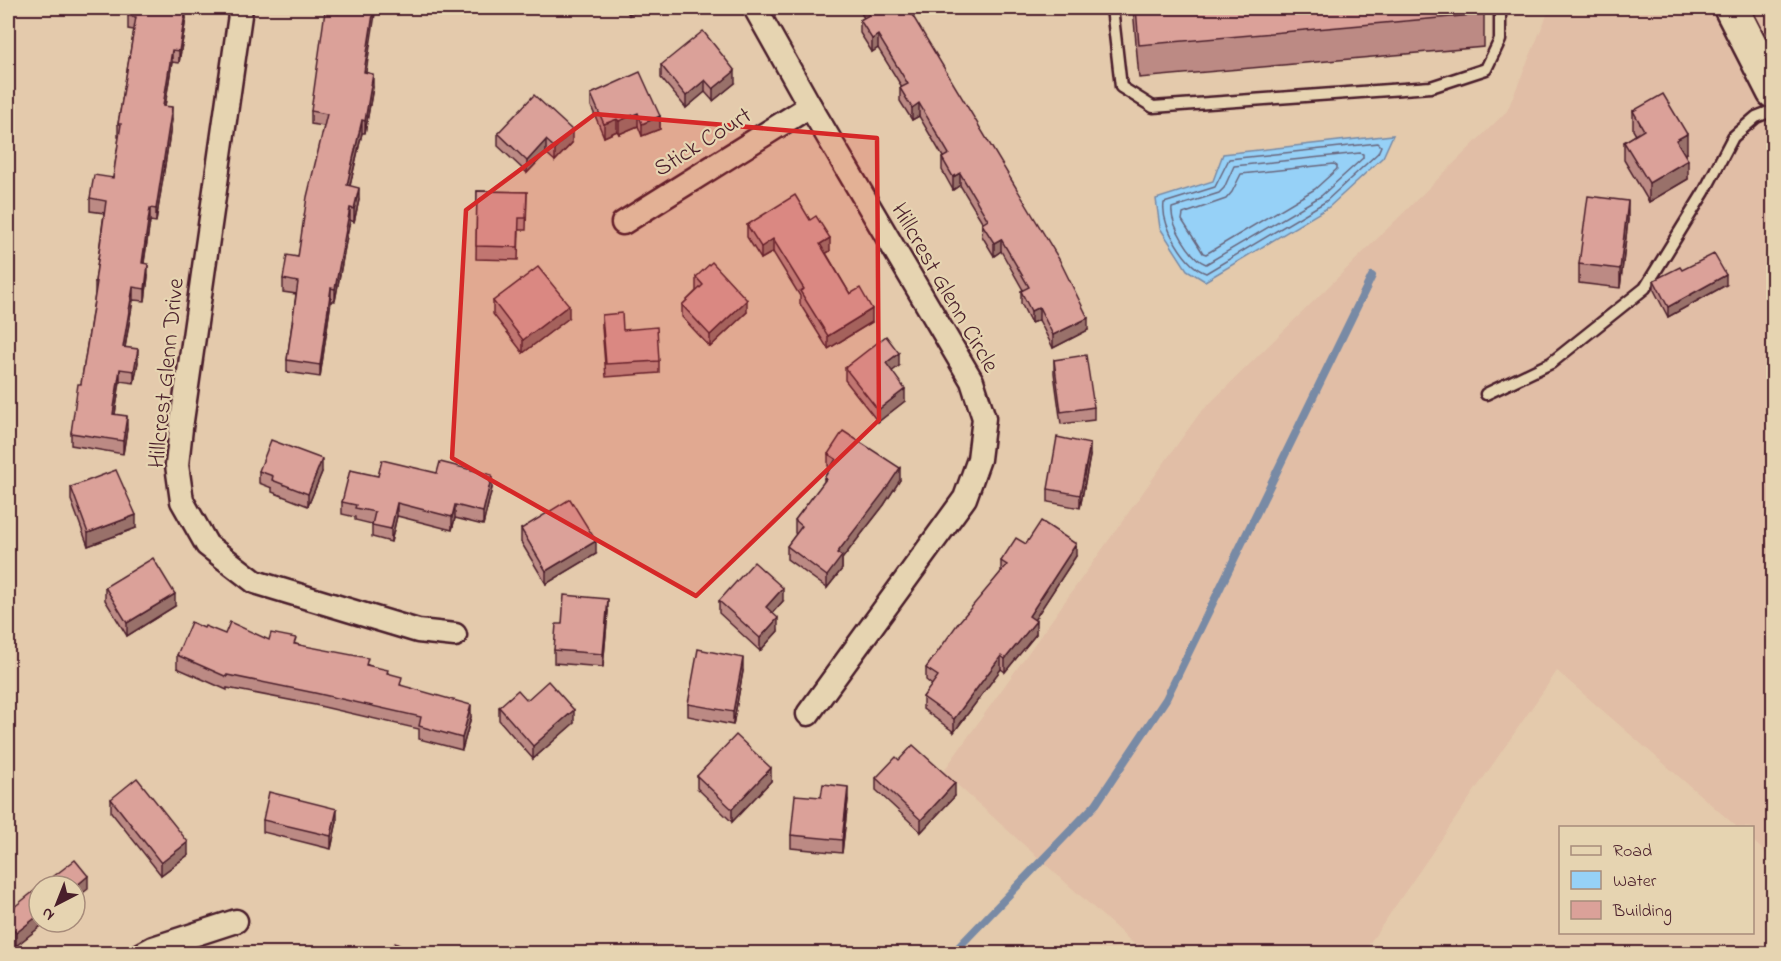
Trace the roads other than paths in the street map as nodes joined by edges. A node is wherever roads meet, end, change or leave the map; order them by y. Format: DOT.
graph roads {
  1 [pos="241,8"];
  2 [pos="755,8"];
  3 [pos="1113,8"];
  4 [pos="1500,8"];
  5 [pos="1731,8"];
  6 [pos="1773,92"];
  7 [pos="810,106"];
  8 [pos="1773,111"];
  9 [pos="623,223"];
  10 [pos="1486,394"];
  11 [pos="454,635"];
  12 [pos="808,714"];
  13 [pos="236,921"];
  14 [pos="150,952"];
  1 -- 11 [label="street, Hillcrest Glenn Drive"];
  2 -- 7 [label="street, Hillcrest Glenn Circle"];
  3 -- 4 [label="lane"];
  5 -- 6 [label="highway"];
  7 -- 9 [label="street, Stick Court"];
  7 -- 12 [label="street, Hillcrest Glenn Circle"];
  8 -- 10 [label="lane"];
  13 -- 14 [label="street"];
}
